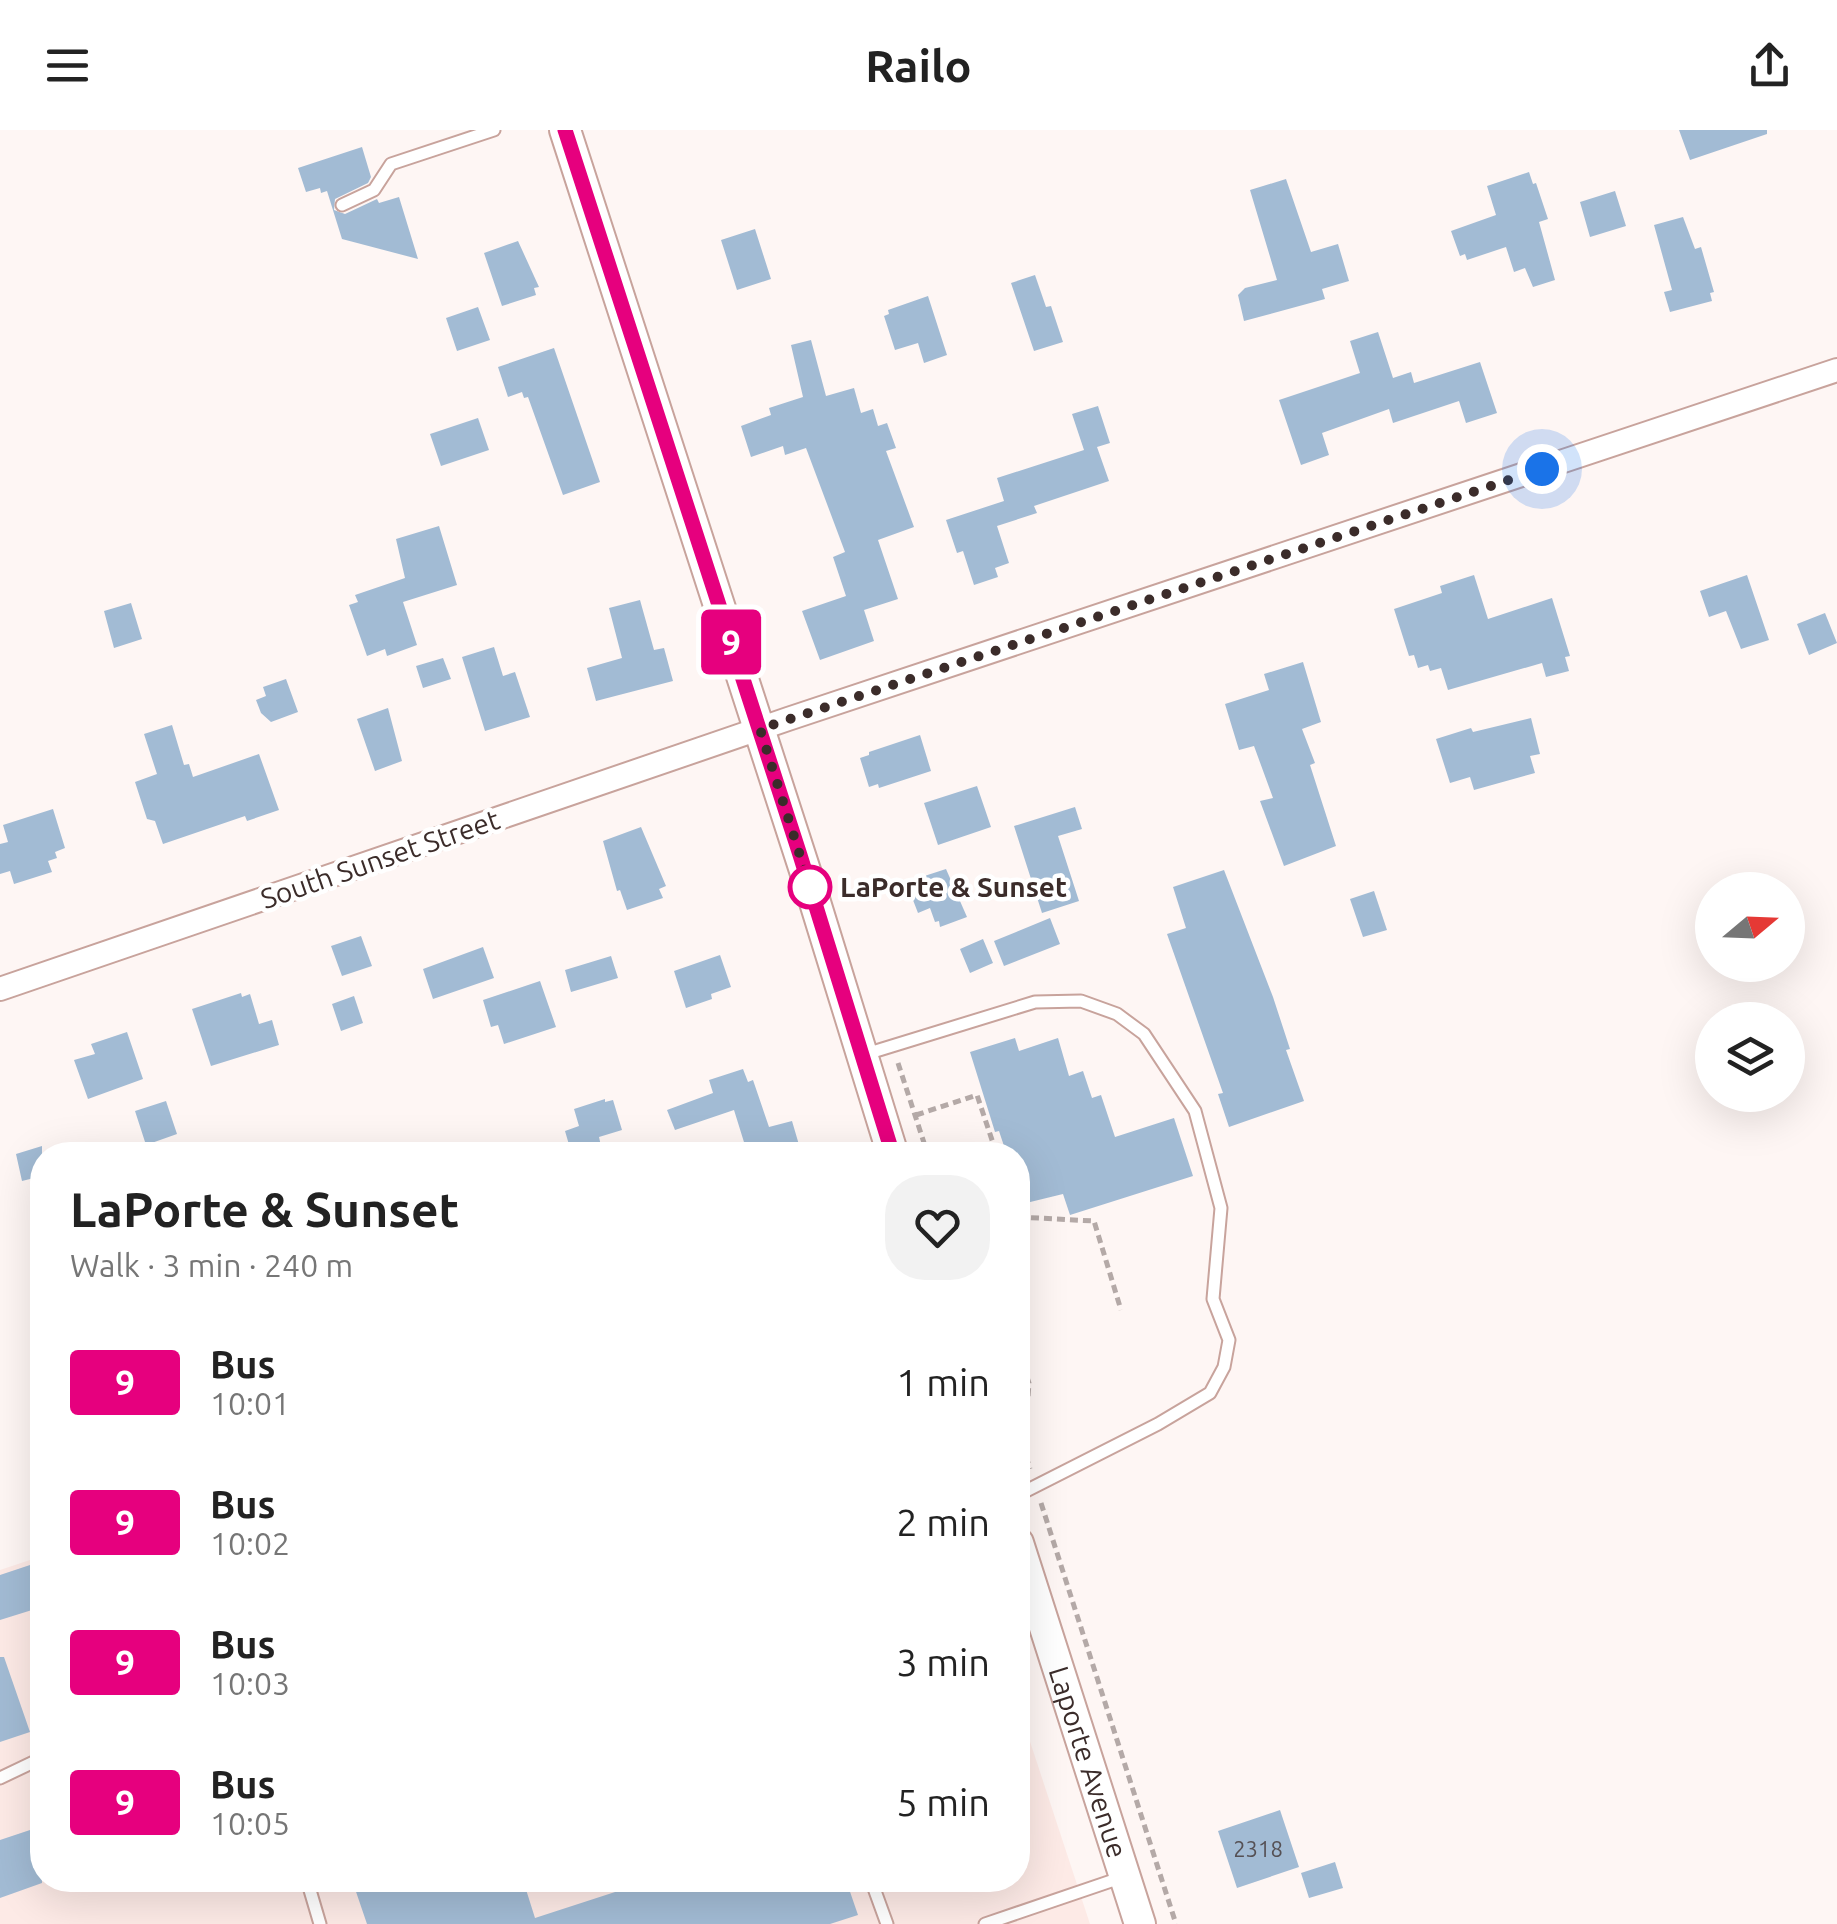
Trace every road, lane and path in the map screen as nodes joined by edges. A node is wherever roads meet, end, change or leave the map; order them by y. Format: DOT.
graph roads {
  1 [pos="494,130"];
  2 [pos="565,130"];
  3 [pos="342,205"];
  4 [pos="1837,370"];
  5 [pos="760,729"];
  6 [pos="0,988"];
  7 [pos="862,1055"];
  8 [pos="915,1115"];
  9 [pos="889,1142"];
  10 [pos="993,1142"];
  11 [pos="1030,1218"];
  12 [pos="1121,1310"];
  13 [pos="1030,1470"];
  14 [pos="1035,1486"];
  15 [pos="1030,1489"];
  16 [pos="1030,1581"];
  17 [pos="30,1764"];
  18 [pos="0,1778"];
  19 [pos="1124,1877"];
  20 [pos="311,1892"];
  21 [pos="875,1892"];
  22 [pos="320,1924"];
  23 [pos="887,1924"];
  24 [pos="985,1924"];
  25 [pos="1140,1924"];
  26 [pos="1176,1924"];
  1 -- 3 [label="lane"];
  2 -- 5 [label="street"];
  4 -- 5 [label="street, South Sunset Street"];
  5 -- 6 [label="street, South Sunset Street"];
  5 -- 7 [label="street"];
  7 -- 9 [label="street"];
  7 -- 14 [label="lane"];
  8 -- 10 [label="path"];
  11 -- 12 [label="path"];
  13 -- 14 [label="path"];
  14 -- 15 [label="lane"];
  14 -- 26 [label="path"];
  16 -- 19 [label="street, Laporte Avenue"];
  17 -- 18 [label="lane"];
  19 -- 24 [label="lane"];
  19 -- 25 [label="street, Laporte Avenue"];
  20 -- 22 [label="lane"];
  21 -- 23 [label="lane"];
}
